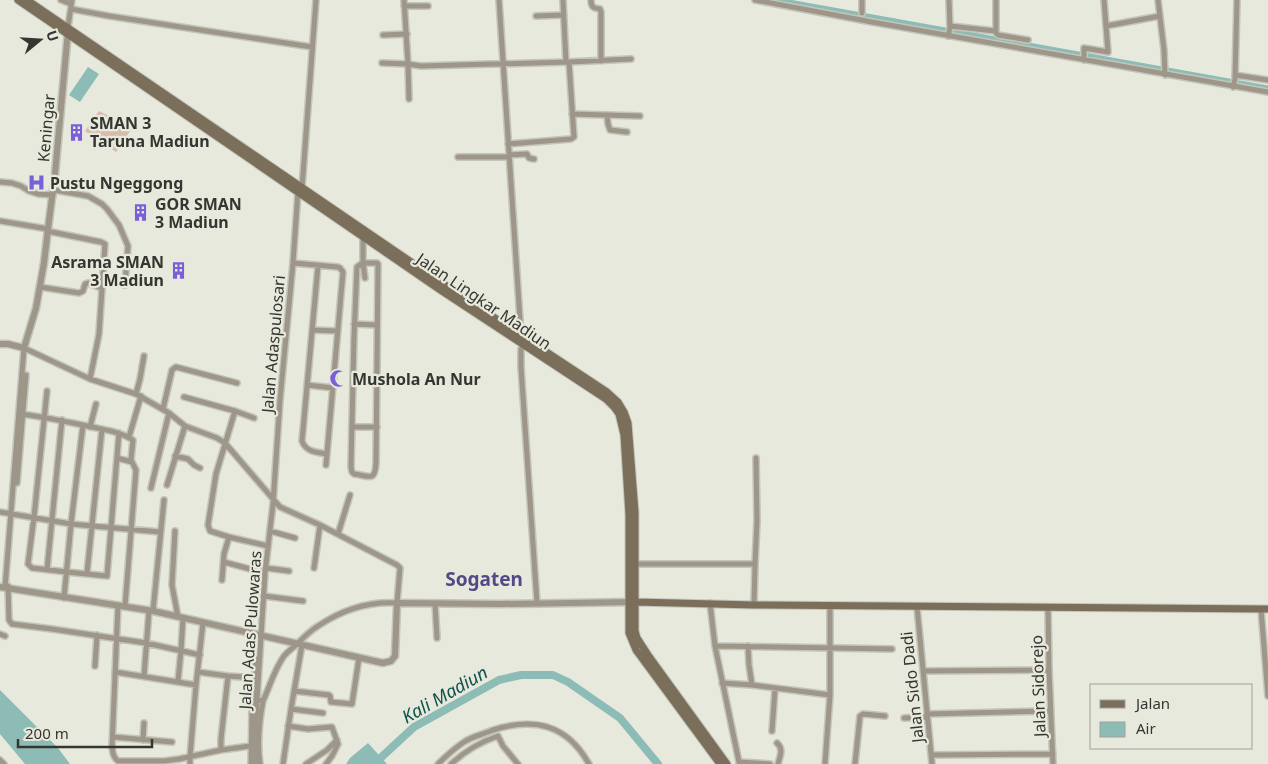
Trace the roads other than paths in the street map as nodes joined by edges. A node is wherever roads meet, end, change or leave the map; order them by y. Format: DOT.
graph roads {
  1 [pos="18,0"];
  2 [pos="28,0"];
  3 [pos="61,0"];
  4 [pos="316,0"];
  5 [pos="499,0"];
  6 [pos="563,0"];
  7 [pos="591,0"];
  8 [pos="755,0"];
  9 [pos="862,0"];
  10 [pos="949,0"];
  11 [pos="996,0"];
  12 [pos="1104,0"];
  13 [pos="1158,0"];
  14 [pos="1237,0"];
  15 [pos="404,3"];
  16 [pos="71,4"];
  17 [pos="428,6"];
  18 [pos="862,12"];
  19 [pos="564,15"];
  20 [pos="536,16"];
  21 [pos="1160,16"];
  22 [pos="1106,26"];
  23 [pos="950,27"];
  24 [pos="995,30"];
  25 [pos="68,31"];
  26 [pos="407,34"];
  27 [pos="383,35"];
  28 [pos="949,35"];
  29 [pos="1028,40"];
  30 [pos="312,47"];
  31 [pos="631,59"];
  32 [pos="1084,59"];
  33 [pos="601,61"];
  34 [pos="568,62"];
  35 [pos="382,64"];
  36 [pos="408,64"];
  37 [pos="503,64"];
  38 [pos="1165,74"];
  39 [pos="1268,80"];
  40 [pos="1234,81"];
  41 [pos="1268,92"];
  42 [pos="409,99"];
  43 [pos="572,114"];
  44 [pos="607,115"];
  45 [pos="640,116"];
  46 [pos="627,132"];
  47 [pos="508,144"];
  48 [pos="509,156"];
  49 [pos="458,157"];
  50 [pos="534,159"];
  51 [pos="0,182"];
  52 [pos="300,190"];
  53 [pos="53,193"];
  54 [pos="0,221"];
  55 [pos="47,230"];
  56 [pos="362,236"];
  57 [pos="293,263"];
  58 [pos="363,263"];
  59 [pos="318,266"];
  60 [pos="357,277"];
  61 [pos="365,278"];
  62 [pos="378,278"];
  63 [pos="125,285"];
  64 [pos="40,287"];
  65 [pos="101,288"];
  66 [pos="455,295"];
  67 [pos="354,324"];
  68 [pos="377,325"];
  69 [pos="312,330"];
  70 [pos="338,331"];
  71 [pos="521,335"];
  72 [pos="0,344"];
  73 [pos="525,345"];
  74 [pos="26,348"];
  75 [pos="144,356"];
  76 [pos="353,378"];
  77 [pos="377,378"];
  78 [pos="90,379"];
  79 [pos="237,383"];
  80 [pos="307,385"];
  81 [pos="333,388"];
  82 [pos="46,392"];
  83 [pos="139,395"];
  84 [pos="184,396"];
  85 [pos="96,404"];
  86 [pos="163,409"];
  87 [pos="235,411"];
  88 [pos="169,413"];
  89 [pos="21,414"];
  90 [pos="44,417"];
  91 [pos="254,418"];
  92 [pos="62,420"];
  93 [pos="83,425"];
  94 [pos="185,426"];
  95 [pos="90,427"];
  96 [pos="352,427"];
  97 [pos="376,427"];
  98 [pos="102,429"];
  99 [pos="119,433"];
  100 [pos="128,437"];
  101 [pos="225,443"];
  102 [pos="327,454"];
  103 [pos="175,456"];
  104 [pos="117,458"];
  105 [pos="756,458"];
  106 [pos="132,462"];
  107 [pos="326,464"];
  108 [pos="200,468"];
  109 [pos="166,485"];
  110 [pos="151,488"];
  111 [pos="350,494"];
  112 [pos="273,499"];
  113 [pos="164,500"];
  114 [pos="0,512"];
  115 [pos="13,514"];
  116 [pos="34,517"];
  117 [pos="53,520"];
  118 [pos="71,524"];
  119 [pos="320,525"];
  120 [pos="91,526"];
  121 [pos="111,528"];
  122 [pos="131,530"];
  123 [pos="175,531"];
  124 [pos="270,531"];
  125 [pos="160,532"];
  126 [pos="338,534"];
  127 [pos="229,537"];
  128 [pos="295,538"];
  129 [pos="268,546"];
  130 [pos="224,562"];
  131 [pos="635,564"];
  132 [pos="755,564"];
  133 [pos="314,568"];
  134 [pos="47,570"];
  135 [pos="266,571"];
  136 [pos="67,572"];
  137 [pos="289,572"];
  138 [pos="87,573"];
  139 [pos="222,580"];
  140 [pos="4,588"];
  141 [pos="264,596"];
  142 [pos="64,598"];
  143 [pos="303,600"];
  144 [pos="632,602"];
  145 [pos="397,603"];
  146 [pos="435,603"];
  147 [pos="537,604"];
  148 [pos="710,604"];
  149 [pos="118,605"];
  150 [pos="754,605"];
  151 [pos="125,606"];
  152 [pos="830,606"];
  153 [pos="916,606"];
  154 [pos="1048,608"];
  155 [pos="1265,609"];
  156 [pos="151,611"];
  157 [pos="180,618"];
  158 [pos="203,623"];
  159 [pos="97,635"];
  160 [pos="260,636"];
  161 [pos="116,638"];
  162 [pos="437,638"];
  163 [pos="146,642"];
  164 [pos="300,644"];
  165 [pos="715,646"];
  166 [pos="748,646"];
  167 [pos="830,648"];
  168 [pos="892,649"];
  169 [pos="181,651"];
  170 [pos="200,654"];
  171 [pos="359,658"];
  172 [pos="95,666"];
  173 [pos="1049,670"];
  174 [pos="923,671"];
  175 [pos="115,672"];
  176 [pos="198,672"];
  177 [pos="144,676"];
  178 [pos="228,676"];
  179 [pos="256,678"];
  180 [pos="178,681"];
  181 [pos="196,684"];
  182 [pos="722,684"];
  183 [pos="752,685"];
  184 [pos="775,689"];
  185 [pos="294,691"];
  186 [pos="830,695"];
  187 [pos="1268,696"];
  188 [pos="260,701"];
  189 [pos="291,709"];
  190 [pos="1051,711"];
  191 [pos="323,713"];
  192 [pos="885,716"];
  193 [pos="927,716"];
  194 [pos="904,718"];
  195 [pos="144,723"];
  196 [pos="288,726"];
  197 [pos="772,731"];
  198 [pos="112,737"];
  199 [pos="144,740"];
  200 [pos="337,740"];
  201 [pos="172,742"];
  202 [pos="777,743"];
  203 [pos="250,746"];
  204 [pos="221,750"];
  205 [pos="1052,754"];
  206 [pos="931,755"];
  207 [pos="190,757"];
  208 [pos="0,760"];
  209 [pos="164,762"];
  210 [pos="738,763"];
  211 [pos="4,764"];
  212 [pos="190,764"];
  213 [pos="251,764"];
  214 [pos="258,764"];
  215 [pos="283,764"];
  216 [pos="306,764"];
  217 [pos="326,764"];
  218 [pos="438,764"];
  219 [pos="451,764"];
  220 [pos="518,764"];
  221 [pos="589,764"];
  222 [pos="720,764"];
  223 [pos="727,764"];
  224 [pos="770,764"];
  225 [pos="778,764"];
  226 [pos="825,764"];
  227 [pos="855,764"];
  228 [pos="932,764"];
  229 [pos="1053,764"];
  1 -- 25 [label="main road, Jalan Lingkar Madiun"];
  2 -- 25 [label="main road, Jalan Lingkar Madiun"];
  3 -- 16 [label="street"];
  4 -- 30 [label="street, Jalan Adaspulosari"];
  5 -- 37 [label="street"];
  6 -- 19 [label="street"];
  7 -- 33 [label="street"];
  8 -- 28 [label="street"];
  9 -- 18 [label="street"];
  10 -- 23 [label="street"];
  11 -- 24 [label="street"];
  12 -- 22 [label="street"];
  13 -- 21 [label="street"];
  14 -- 40 [label="street"];
  15 -- 17 [label="street"];
  15 -- 26 [label="street"];
  16 -- 25 [label="street"];
  16 -- 30 [label="street"];
  19 -- 20 [label="street"];
  19 -- 34 [label="street"];
  21 -- 22 [label="street"];
  21 -- 38 [label="street"];
  22 -- 32 [label="street"];
  23 -- 24 [label="street"];
  23 -- 28 [label="street"];
  24 -- 29 [label="street"];
  25 -- 52 [label="main road, Jalan Lingkar Madiun"];
  25 -- 53 [label="street, Keningar"];
  26 -- 27 [label="street"];
  26 -- 36 [label="street"];
  28 -- 32 [label="street"];
  30 -- 52 [label="street, Jalan Adaspulosari"];
  31 -- 33 [label="street"];
  32 -- 38 [label="street"];
  33 -- 34 [label="street"];
  34 -- 37 [label="street"];
  34 -- 43 [label="street"];
  35 -- 36 [label="street"];
  36 -- 37 [label="street"];
  36 -- 42 [label="street"];
  37 -- 47 [label="street"];
  38 -- 40 [label="street"];
  39 -- 40 [label="street"];
  40 -- 41 [label="street"];
  43 -- 44 [label="street"];
  43 -- 47 [label="street"];
  44 -- 45 [label="street"];
  44 -- 46 [label="street"];
  47 -- 48 [label="street"];
  48 -- 49 [label="street"];
  48 -- 50 [label="street"];
  48 -- 71 [label="street"];
  51 -- 53 [label="street"];
  52 -- 56 [label="main road, Jalan Lingkar Madiun"];
  52 -- 57 [label="street, Jalan Adaspulosari"];
  52 -- 66 [label="main road, Jalan Lingkar Madiun"];
  53 -- 55 [label="street, Keningar"];
  53 -- 63 [label="street"];
  54 -- 55 [label="street"];
  55 -- 64 [label="street, Keningar"];
  55 -- 65 [label="street"];
  56 -- 58 [label="street"];
  56 -- 66 [label="main road, Jalan Lingkar Madiun"];
  57 -- 59 [label="street"];
  57 -- 112 [label="street, Jalan Adaspulosari"];
  58 -- 60 [label="street"];
  58 -- 61 [label="street"];
  58 -- 62 [label="street"];
  59 -- 69 [label="street"];
  59 -- 70 [label="street"];
  60 -- 61 [label="street"];
  60 -- 67 [label="street"];
  61 -- 62 [label="street"];
  62 -- 68 [label="street"];
  64 -- 65 [label="street"];
  64 -- 74 [label="street, Keningar"];
  65 -- 78 [label="street"];
  66 -- 71 [label="main road, Jalan Lingkar Madiun"];
  66 -- 73 [label="main road, Jalan Lingkar Madiun"];
  67 -- 68 [label="street"];
  67 -- 76 [label="street"];
  68 -- 77 [label="street"];
  69 -- 70 [label="street"];
  69 -- 80 [label="street"];
  70 -- 81 [label="street"];
  71 -- 131 [label="main road, Jalan Lingkar Madiun"];
  72 -- 74 [label="street"];
  73 -- 144 [label="main road, Jalan Lingkar Madiun"];
  73 -- 147 [label="street"];
  74 -- 78 [label="street"];
  74 -- 89 [label="street"];
  75 -- 83 [label="street"];
  76 -- 77 [label="street"];
  76 -- 96 [label="street"];
  77 -- 97 [label="street"];
  78 -- 83 [label="street"];
  79 -- 86 [label="street"];
  80 -- 81 [label="street"];
  80 -- 102 [label="street"];
  81 -- 102 [label="street"];
  82 -- 90 [label="street"];
  83 -- 86 [label="street"];
  83 -- 100 [label="street"];
  84 -- 87 [label="street"];
  85 -- 95 [label="street"];
  86 -- 88 [label="street"];
  87 -- 91 [label="street"];
  87 -- 101 [label="street"];
  88 -- 94 [label="street"];
  88 -- 110 [label="street"];
  89 -- 90 [label="street"];
  89 -- 115 [label="street"];
  90 -- 92 [label="street"];
  90 -- 116 [label="street"];
  92 -- 93 [label="street"];
  92 -- 117 [label="street"];
  93 -- 95 [label="street"];
  93 -- 118 [label="street"];
  94 -- 101 [label="street"];
  94 -- 103 [label="street"];
  95 -- 98 [label="street"];
  96 -- 97 [label="street"];
  96 -- 97 [label="street"];
  98 -- 99 [label="street"];
  98 -- 120 [label="street"];
  99 -- 100 [label="street"];
  99 -- 104 [label="street"];
  100 -- 106 [label="street"];
  101 -- 112 [label="street"];
  101 -- 127 [label="street"];
  102 -- 107 [label="street"];
  103 -- 108 [label="street"];
  103 -- 109 [label="street"];
  104 -- 106 [label="street"];
  104 -- 121 [label="street"];
  105 -- 132 [label="street"];
  106 -- 122 [label="street"];
  111 -- 126 [label="street"];
  112 -- 119 [label="street"];
  112 -- 124 [label="street, Jalan Adas Pulowaras"];
  113 -- 125 [label="street"];
  114 -- 115 [label="street"];
  115 -- 116 [label="street"];
  115 -- 140 [label="street"];
  116 -- 117 [label="street"];
  116 -- 134 [label="street"];
  117 -- 118 [label="street"];
  117 -- 134 [label="street"];
  118 -- 120 [label="street"];
  118 -- 136 [label="street"];
  119 -- 126 [label="street"];
  119 -- 133 [label="street"];
  120 -- 121 [label="street"];
  120 -- 138 [label="street"];
  121 -- 122 [label="street"];
  121 -- 138 [label="street"];
  122 -- 125 [label="street"];
  122 -- 151 [label="street"];
  123 -- 157 [label="street"];
  124 -- 128 [label="street"];
  124 -- 129 [label="street, Jalan Adas Pulowaras"];
  125 -- 156 [label="street"];
  126 -- 145 [label="street"];
  127 -- 129 [label="street"];
  127 -- 130 [label="street"];
  129 -- 135 [label="street, Jalan Adas Pulowaras"];
  130 -- 135 [label="street"];
  130 -- 139 [label="street"];
  131 -- 132 [label="street"];
  131 -- 144 [label="main road, Jalan Lingkar Madiun"];
  132 -- 150 [label="street"];
  134 -- 136 [label="street"];
  135 -- 137 [label="street"];
  135 -- 141 [label="street, Jalan Adas Pulowaras"];
  136 -- 138 [label="street"];
  136 -- 142 [label="street"];
  140 -- 142 [label="street"];
  140 -- 159 [label="street"];
  141 -- 143 [label="street"];
  141 -- 160 [label="street, Jalan Adas Pulowaras"];
  142 -- 149 [label="street"];
  144 -- 147 [label="street"];
  144 -- 148 [label="main road"];
  144 -- 222 [label="main road, Jalan Lingkar Madiun"];
  144 -- 223 [label="main road, Jalan Lingkar Madiun"];
  145 -- 146 [label="street"];
  145 -- 164 [label="street"];
  145 -- 171 [label="street"];
  146 -- 147 [label="street"];
  146 -- 162 [label="street"];
  148 -- 150 [label="main road"];
  148 -- 165 [label="street"];
  149 -- 151 [label="street"];
  149 -- 161 [label="street"];
  150 -- 152 [label="main road"];
  151 -- 156 [label="street"];
  152 -- 153 [label="main road"];
  152 -- 167 [label="street"];
  153 -- 154 [label="main road"];
  153 -- 174 [label="street, Jalan Sido Dadi"];
  154 -- 155 [label="main road"];
  154 -- 173 [label="street, Jalan Sidorejo"];
  155 -- 187 [label="street"];
  156 -- 157 [label="street"];
  156 -- 163 [label="street"];
  157 -- 158 [label="street"];
  157 -- 169 [label="street"];
  158 -- 160 [label="street"];
  158 -- 170 [label="street"];
  159 -- 161 [label="street"];
  159 -- 172 [label="street"];
  160 -- 164 [label="street"];
  160 -- 179 [label="street, Jalan Adas Pulowaras"];
  161 -- 163 [label="street"];
  161 -- 175 [label="street"];
  163 -- 169 [label="street"];
  163 -- 177 [label="street"];
  164 -- 171 [label="street"];
  164 -- 185 [label="street"];
  164 -- 188 [label="street"];
  165 -- 166 [label="street"];
  165 -- 182 [label="street"];
  166 -- 167 [label="street"];
  166 -- 183 [label="street"];
  167 -- 168 [label="street"];
  167 -- 186 [label="street"];
  169 -- 170 [label="street"];
  169 -- 180 [label="street"];
  170 -- 176 [label="street"];
  171 -- 185 [label="street"];
  173 -- 174 [label="street"];
  173 -- 190 [label="street, Jalan Sidorejo"];
  174 -- 193 [label="street, Jalan Sido Dadi"];
  175 -- 177 [label="street"];
  175 -- 198 [label="street"];
  176 -- 178 [label="street"];
  176 -- 181 [label="street"];
  177 -- 180 [label="street"];
  178 -- 179 [label="street"];
  178 -- 204 [label="street"];
  179 -- 188 [label="street, Jalan Adas Pulowaras"];
  179 -- 203 [label="street"];
  180 -- 181 [label="street"];
  181 -- 207 [label="street"];
  182 -- 183 [label="street"];
  182 -- 210 [label="street"];
  183 -- 184 [label="street"];
  184 -- 186 [label="street"];
  184 -- 197 [label="street"];
  185 -- 189 [label="street"];
  186 -- 226 [label="street"];
  188 -- 214 [label="street, Jalan Adas Pulowaras"];
  189 -- 191 [label="street"];
  189 -- 196 [label="street"];
  190 -- 193 [label="street"];
  190 -- 205 [label="street, Jalan Sidorejo"];
  192 -- 227 [label="street"];
  193 -- 194 [label="street"];
  193 -- 206 [label="street, Jalan Sido Dadi"];
  195 -- 199 [label="street"];
  196 -- 200 [label="street"];
  196 -- 215 [label="street"];
  198 -- 199 [label="street"];
  198 -- 209 [label="street"];
  199 -- 201 [label="street"];
  200 -- 216 [label="street"];
  200 -- 217 [label="street"];
  202 -- 225 [label="street"];
  203 -- 204 [label="street"];
  203 -- 213 [label="street"];
  204 -- 207 [label="street"];
  205 -- 206 [label="street"];
  205 -- 229 [label="street, Jalan Sidorejo"];
  206 -- 228 [label="street, Jalan Sido Dadi"];
  207 -- 209 [label="street"];
  207 -- 212 [label="street"];
  208 -- 211 [label="street"];
  210 -- 224 [label="street"];
  218 -- 221 [label="street"];
  219 -- 220 [label="street"];
}
